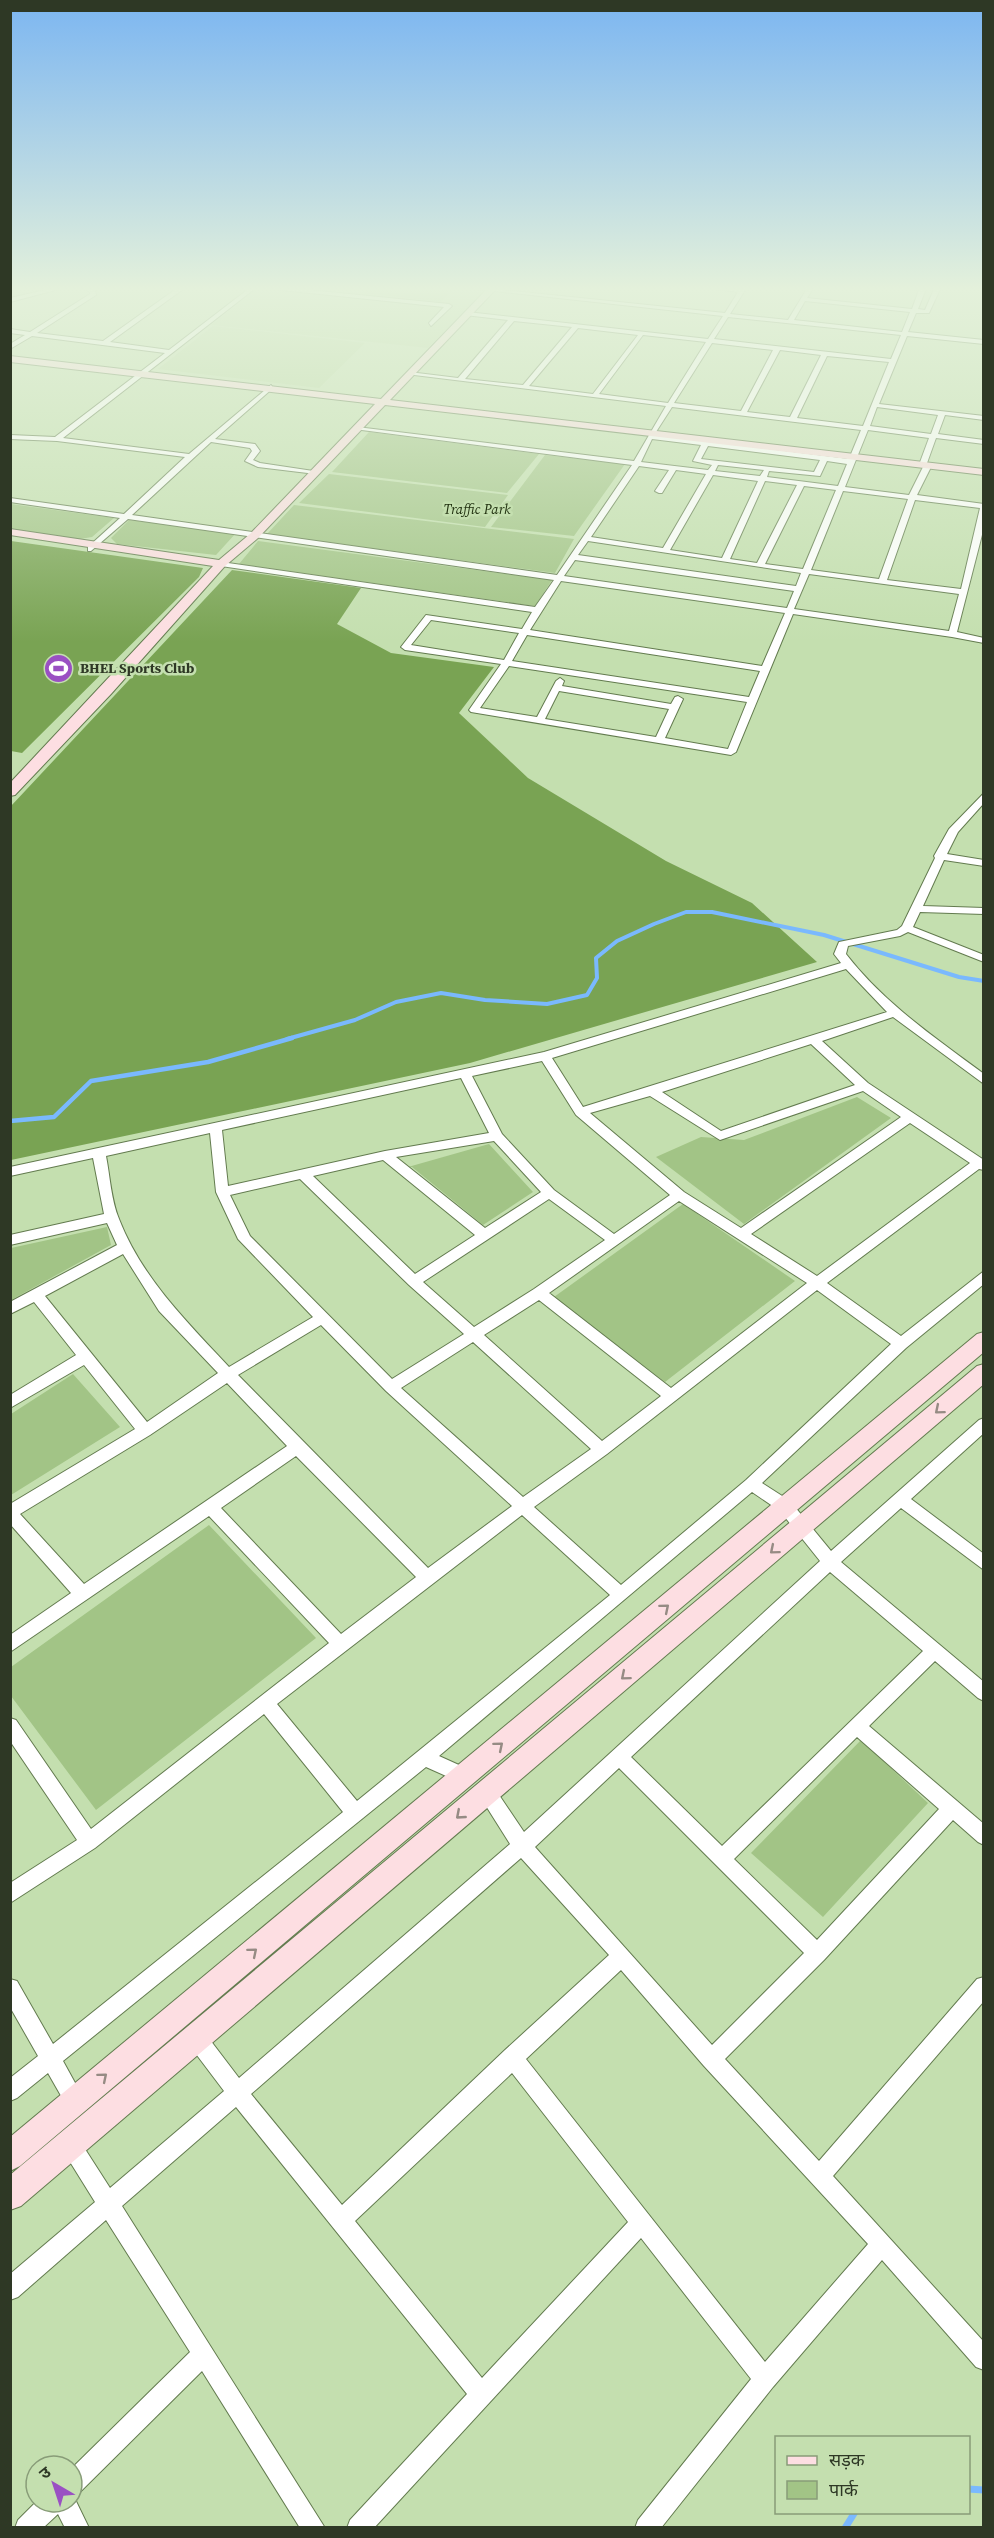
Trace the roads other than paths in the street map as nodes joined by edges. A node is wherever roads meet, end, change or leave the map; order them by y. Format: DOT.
graph roads {
  1 [pos="101,405"];
  2 [pos="250,405"];
  3 [pos="378,405"];
  4 [pos="409,405"];
  5 [pos="670,405"];
  6 [pos="684,405"];
  7 [pos="747,405"];
  8 [pos="799,405"];
  9 [pos="874,405"];
  10 [pos="878,405"];
  11 [pos="744,412"];
  12 [pos="942,413"];
  13 [pos="793,418"];
  14 [pos="984,418"];
  15 [pos="865,426"];
  16 [pos="357,429"];
  17 [pos="651,435"];
  18 [pos="934,435"];
  19 [pos="10,437"];
  20 [pos="57,439"];
  21 [pos="212,440"];
  22 [pos="984,442"];
  23 [pos="706,443"];
  24 [pos="735,448"];
  25 [pos="766,452"];
  26 [pos="797,453"];
  27 [pos="191,456"];
  28 [pos="824,459"];
  29 [pos="853,459"];
  30 [pos="637,463"];
  31 [pos="715,463"];
  32 [pos="727,465"];
  33 [pos="925,465"];
  34 [pos="674,468"];
  35 [pos="757,468"];
  36 [pos="767,469"];
  37 [pos="789,471"];
  38 [pos="316,472"];
  39 [pos="711,472"];
  40 [pos="984,472"];
  41 [pos="763,478"];
  42 [pos="802,482"];
  43 [pos="843,487"];
  44 [pos="659,490"];
  45 [pos="912,497"];
  46 [pos="10,500"];
  47 [pos="984,506"];
  48 [pos="125,517"];
  49 [pos="10,532"];
  50 [pos="254,536"];
  51 [pos="981,536"];
  52 [pos="10,538"];
  53 [pos="585,538"];
  54 [pos="94,547"];
  55 [pos="665,551"];
  56 [pos="574,557"];
  57 [pos="725,561"];
  58 [pos="220,565"];
  59 [pos="760,565"];
  60 [pos="970,567"];
  61 [pos="984,568"];
  62 [pos="807,571"];
  63 [pos="559,578"];
  64 [pos="882,581"];
  65 [pos="799,589"];
  66 [pos="963,592"];
  67 [pos="537,610"];
  68 [pos="789,610"];
  69 [pos="526,630"];
  70 [pos="951,634"];
  71 [pos="984,641"];
  72 [pos="507,662"];
  73 [pos="766,669"];
  74 [pos="565,671"];
  75 [pos="557,688"];
  76 [pos="683,690"];
  77 [pos="752,700"];
  78 [pos="675,707"];
  79 [pos="539,722"];
  80 [pos="659,741"];
  81 [pos="10,792"];
  82 [pos="984,796"];
  83 [pos="939,856"];
  84 [pos="984,863"];
  85 [pos="917,909"];
  86 [pos="984,911"];
  87 [pos="903,930"];
  88 [pos="984,959"];
  89 [pos="848,965"];
  90 [pos="895,1013"];
  91 [pos="814,1040"];
  92 [pos="545,1056"];
  93 [pos="464,1073"];
  94 [pos="984,1080"];
  95 [pos="864,1086"];
  96 [pos="652,1091"];
  97 [pos="580,1112"];
  98 [pos="908,1118"];
  99 [pos="215,1126"];
  100 [pos="497,1136"];
  101 [pos="99,1154"];
  102 [pos="385,1155"];
  103 [pos="981,1165"];
  104 [pos="10,1172"];
  105 [pos="304,1175"];
  106 [pos="222,1192"];
  107 [pos="549,1193"];
  108 [pos="679,1196"];
  109 [pos="111,1217"];
  110 [pos="484,1235"];
  111 [pos="740,1235"];
  112 [pos="10,1240"];
  113 [pos="614,1240"];
  114 [pos="125,1247"];
  115 [pos="984,1276"];
  116 [pos="414,1281"];
  117 [pos="817,1282"];
  118 [pos="539,1293"];
  119 [pos="36,1295"];
  120 [pos="10,1310"];
  121 [pos="324,1317"];
  122 [pos="474,1334"];
  123 [pos="984,1340"];
  124 [pos="901,1344"];
  125 [pos="85,1357"];
  126 [pos="984,1372"];
  127 [pos="227,1375"];
  128 [pos="391,1387"];
  129 [pos="671,1396"];
  130 [pos="10,1402"];
  131 [pos="145,1431"];
  132 [pos="980,1432"];
  133 [pos="297,1447"];
  134 [pos="602,1450"];
  135 [pos="751,1484"];
  136 [pos="899,1498"];
  137 [pos="524,1505"];
  138 [pos="785,1506"];
  139 [pos="212,1508"];
  140 [pos="10,1512"];
  141 [pos="800,1527"];
  142 [pos="830,1562"];
  143 [pos="984,1563"];
  144 [pos="428,1579"];
  145 [pos="82,1593"];
  146 [pos="621,1595"];
  147 [pos="340,1644"];
  148 [pos="10,1645"];
  149 [pos="934,1651"];
  150 [pos="984,1693"];
  151 [pos="265,1703"];
  152 [pos="10,1726"];
  153 [pos="858,1727"];
  154 [pos="424,1758"];
  155 [pos="619,1758"];
  156 [pos="464,1776"];
  157 [pos="486,1792"];
  158 [pos="952,1808"];
  159 [pos="355,1813"];
  160 [pos="984,1836"];
  161 [pos="89,1842"];
  162 [pos="522,1846"];
  163 [pos="722,1858"];
  164 [pos="10,1894"];
  165 [pos="816,1953"];
  166 [pos="622,1956"];
  167 [pos="984,1986"];
  168 [pos="10,1988"];
  169 [pos="197,2038"];
  170 [pos="512,2057"];
  171 [pos="50,2058"];
  172 [pos="711,2060"];
  173 [pos="10,2091"];
  174 [pos="237,2092"];
  175 [pos="75,2101"];
  176 [pos="55,2119"];
  177 [pos="70,2144"];
  178 [pos="10,2156"];
  179 [pos="819,2176"];
  180 [pos="10,2195"];
  181 [pos="108,2203"];
  182 [pos="341,2220"];
  183 [pos="642,2222"];
  184 [pos="882,2244"];
  185 [pos="10,2289"];
  186 [pos="203,2354"];
  187 [pos="984,2359"];
  188 [pos="765,2379"];
  189 [pos="481,2394"];
  190 [pos="84,2472"];
  191 [pos="41,2514"];
  192 [pos="70,2514"];
  193 [pos="26,2528"];
  194 [pos="78,2528"];
  195 [pos="314,2528"];
  196 [pos="358,2528"];
  197 [pos="646,2528"];
  1 -- 20 [label="street"];
  2 -- 21 [label="street"];
  3 -- 16 [label="main road"];
  4 -- 17 [label="main road"];
  5 -- 17 [label="street"];
  6 -- 11 [label="street"];
  7 -- 11 [label="street"];
  8 -- 13 [label="street"];
  9 -- 15 [label="street"];
  10 -- 12 [label="street"];
  11 -- 13 [label="street"];
  12 -- 14 [label="street"];
  12 -- 18 [label="street"];
  13 -- 15 [label="street"];
  15 -- 18 [label="street"];
  15 -- 29 [label="street"];
  16 -- 30 [label="street"];
  16 -- 38 [label="main road"];
  17 -- 23 [label="main road"];
  17 -- 30 [label="street"];
  18 -- 22 [label="street"];
  18 -- 33 [label="street"];
  19 -- 20 [label="street"];
  20 -- 27 [label="street"];
  21 -- 27 [label="street"];
  21 -- 38 [label="street"];
  23 -- 24 [label="street"];
  23 -- 26 [label="main road"];
  23 -- 31 [label="street"];
  24 -- 25 [label="street"];
  24 -- 32 [label="street"];
  25 -- 26 [label="street"];
  25 -- 35 [label="street"];
  26 -- 28 [label="street"];
  26 -- 29 [label="main road"];
  26 -- 37 [label="street"];
  27 -- 48 [label="street"];
  28 -- 29 [label="street"];
  28 -- 37 [label="street"];
  29 -- 33 [label="main road"];
  29 -- 43 [label="street"];
  30 -- 34 [label="street"];
  30 -- 53 [label="street"];
  31 -- 32 [label="street"];
  31 -- 39 [label="street"];
  32 -- 35 [label="street"];
  33 -- 40 [label="main road"];
  33 -- 45 [label="street"];
  34 -- 39 [label="street"];
  34 -- 44 [label="street"];
  35 -- 36 [label="street"];
  36 -- 37 [label="street"];
  36 -- 41 [label="street"];
  38 -- 50 [label="main road"];
  39 -- 41 [label="street"];
  39 -- 55 [label="street"];
  41 -- 42 [label="street"];
  41 -- 57 [label="street"];
  42 -- 43 [label="street"];
  42 -- 59 [label="street"];
  43 -- 45 [label="street"];
  43 -- 62 [label="street"];
  45 -- 47 [label="street"];
  45 -- 64 [label="street"];
  46 -- 48 [label="street"];
  47 -- 51 [label="street"];
  48 -- 50 [label="street"];
  48 -- 54 [label="street"];
  49 -- 54 [label="main road"];
  50 -- 58 [label="main road"];
  50 -- 63 [label="street"];
  51 -- 60 [label="street"];
  52 -- 54 [label="main road"];
  53 -- 55 [label="street"];
  53 -- 56 [label="street"];
  54 -- 58 [label="main road"];
  55 -- 57 [label="street"];
  56 -- 63 [label="street"];
  56 -- 65 [label="street"];
  57 -- 59 [label="street"];
  58 -- 67 [label="street"];
  58 -- 81 [label="main road"];
  59 -- 62 [label="street"];
  60 -- 61 [label="street"];
  60 -- 66 [label="street"];
  62 -- 64 [label="street"];
  62 -- 65 [label="street"];
  63 -- 67 [label="street"];
  63 -- 68 [label="street"];
  64 -- 66 [label="street"];
  65 -- 68 [label="street"];
  66 -- 70 [label="street"];
  67 -- 69 [label="street"];
  68 -- 70 [label="street"];
  68 -- 73 [label="street"];
  69 -- 72 [label="street"];
  69 -- 72 [label="street"];
  69 -- 73 [label="street"];
  70 -- 71 [label="street"];
  72 -- 74 [label="street"];
  72 -- 79 [label="street"];
  73 -- 77 [label="street"];
  74 -- 75 [label="street"];
  74 -- 76 [label="street"];
  75 -- 78 [label="street"];
  75 -- 79 [label="street"];
  76 -- 77 [label="street"];
  76 -- 78 [label="street"];
  77 -- 80 [label="street"];
  78 -- 80 [label="street"];
  79 -- 80 [label="street"];
  82 -- 83 [label="street"];
  83 -- 84 [label="street"];
  83 -- 85 [label="street"];
  85 -- 86 [label="street"];
  85 -- 87 [label="street"];
  87 -- 88 [label="street"];
  87 -- 89 [label="street"];
  89 -- 90 [label="street"];
  89 -- 92 [label="street"];
  90 -- 91 [label="street"];
  90 -- 94 [label="street"];
  91 -- 95 [label="street"];
  91 -- 96 [label="street"];
  92 -- 93 [label="street"];
  92 -- 97 [label="street"];
  93 -- 99 [label="street"];
  93 -- 100 [label="street"];
  95 -- 96 [label="street"];
  95 -- 98 [label="street"];
  96 -- 97 [label="street"];
  97 -- 108 [label="street"];
  98 -- 103 [label="street"];
  98 -- 111 [label="street"];
  99 -- 101 [label="street"];
  99 -- 106 [label="street"];
  100 -- 102 [label="street"];
  100 -- 107 [label="street"];
  101 -- 104 [label="street"];
  101 -- 109 [label="street"];
  102 -- 105 [label="street"];
  102 -- 110 [label="street"];
  103 -- 117 [label="street"];
  105 -- 106 [label="street"];
  105 -- 116 [label="street"];
  106 -- 121 [label="street"];
  107 -- 110 [label="street"];
  107 -- 113 [label="street"];
  108 -- 111 [label="street"];
  108 -- 113 [label="street"];
  109 -- 112 [label="street"];
  109 -- 114 [label="street"];
  110 -- 116 [label="street"];
  111 -- 117 [label="street"];
  113 -- 118 [label="street"];
  114 -- 119 [label="street"];
  114 -- 127 [label="street"];
  115 -- 124 [label="street"];
  116 -- 122 [label="street"];
  117 -- 124 [label="street"];
  117 -- 129 [label="street"];
  118 -- 122 [label="street"];
  118 -- 129 [label="street"];
  119 -- 120 [label="street"];
  119 -- 125 [label="street"];
  121 -- 127 [label="street"];
  121 -- 128 [label="street"];
  122 -- 128 [label="street"];
  122 -- 134 [label="street"];
  123 -- 138 [label="main road"];
  124 -- 135 [label="street"];
  125 -- 130 [label="street"];
  125 -- 131 [label="street"];
  126 -- 141 [label="main road, one-way"];
  127 -- 131 [label="street"];
  127 -- 133 [label="street"];
  128 -- 137 [label="street"];
  129 -- 134 [label="street"];
  131 -- 140 [label="street"];
  132 -- 136 [label="street"];
  133 -- 139 [label="street"];
  133 -- 144 [label="street"];
  134 -- 137 [label="street"];
  135 -- 138 [label="street"];
  135 -- 146 [label="street"];
  136 -- 142 [label="street"];
  136 -- 143 [label="street"];
  137 -- 144 [label="street"];
  137 -- 146 [label="street"];
  138 -- 141 [label="street"];
  156 -- 138 [label="main road, one-way"];
  139 -- 145 [label="street"];
  139 -- 147 [label="street"];
  140 -- 145 [label="street"];
  141 -- 142 [label="street"];
  141 -- 157 [label="main road, one-way"];
  142 -- 149 [label="street"];
  142 -- 155 [label="street"];
  144 -- 147 [label="street"];
  145 -- 148 [label="street"];
  146 -- 154 [label="street"];
  147 -- 151 [label="street"];
  149 -- 150 [label="street"];
  149 -- 153 [label="street"];
  151 -- 159 [label="street"];
  151 -- 161 [label="street"];
  152 -- 161 [label="street"];
  153 -- 158 [label="street"];
  153 -- 163 [label="street"];
  154 -- 156 [label="street"];
  154 -- 159 [label="street"];
  155 -- 162 [label="street"];
  155 -- 163 [label="street"];
  156 -- 157 [label="main road"];
  175 -- 156 [label="main road, one-way"];
  157 -- 162 [label="street"];
  157 -- 169 [label="main road, one-way"];
  158 -- 160 [label="street"];
  158 -- 165 [label="street"];
  159 -- 171 [label="street"];
  161 -- 164 [label="street"];
  162 -- 166 [label="street"];
  162 -- 174 [label="street"];
  163 -- 165 [label="street"];
  165 -- 172 [label="street"];
  166 -- 170 [label="street"];
  166 -- 172 [label="street"];
  167 -- 179 [label="street"];
  168 -- 171 [label="street"];
  169 -- 174 [label="street"];
  169 -- 177 [label="main road"];
  170 -- 182 [label="street"];
  170 -- 183 [label="street"];
  171 -- 173 [label="street"];
  171 -- 175 [label="street"];
  172 -- 179 [label="street"];
  174 -- 181 [label="street"];
  174 -- 182 [label="street"];
  175 -- 176 [label="main road"];
  176 -- 177 [label="street"];
  176 -- 178 [label="main road"];
  177 -- 180 [label="main road"];
  177 -- 181 [label="street"];
  179 -- 184 [label="street"];
  181 -- 185 [label="street"];
  181 -- 186 [label="street"];
  182 -- 189 [label="street"];
  183 -- 188 [label="street"];
  183 -- 189 [label="street"];
  184 -- 187 [label="street"];
  184 -- 188 [label="street"];
  186 -- 190 [label="street"];
  186 -- 195 [label="street"];
  188 -- 197 [label="street"];
  189 -- 196 [label="street"];
  191 -- 193 [label="street"];
  192 -- 194 [label="street"];
}
